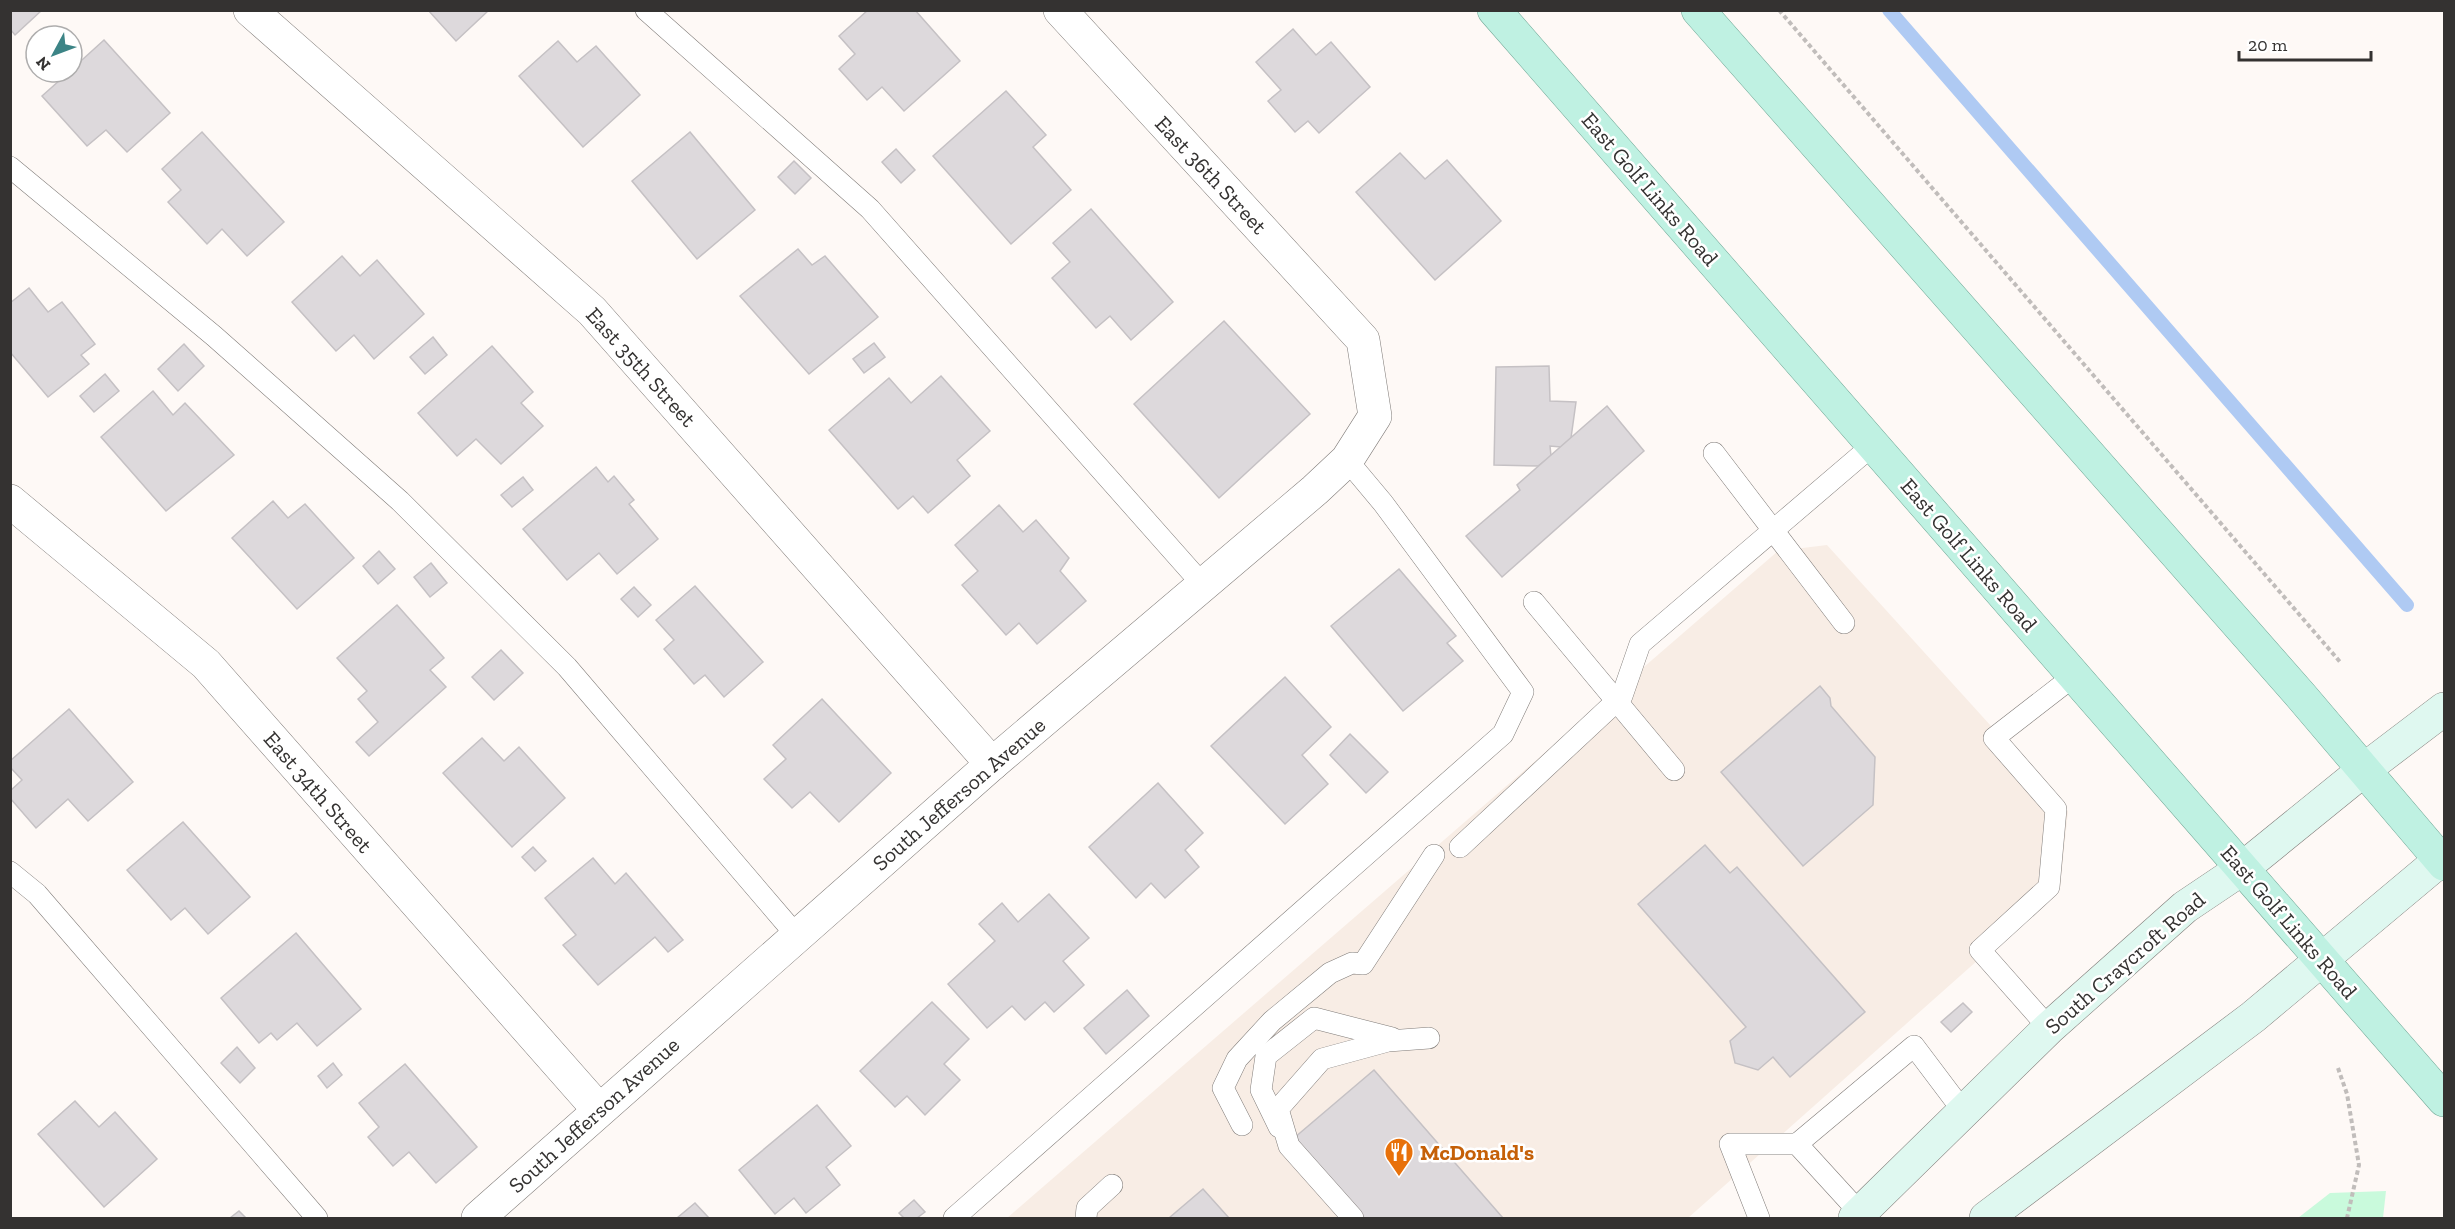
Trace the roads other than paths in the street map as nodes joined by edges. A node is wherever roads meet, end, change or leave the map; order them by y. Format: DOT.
graph roads {
  1 [pos="250,10"];
  2 [pos="646,10"];
  3 [pos="1060,10"];
  4 [pos="1494,10"];
  5 [pos="1698,10"];
  6 [pos="10,167"];
  7 [pos="1362,340"];
  8 [pos="1873,445"];
  9 [pos="1714,453"];
  10 [pos="1347,460"];
  11 [pos="10,501"];
  12 [pos="1773,530"];
  13 [pos="1203,585"];
  14 [pos="1534,602"];
  15 [pos="1844,623"];
  16 [pos="2074,676"];
  17 [pos="1615,701"];
  18 [pos="2445,709"];
  19 [pos="993,764"];
  20 [pos="2365,769"];
  21 [pos="1674,770"];
  22 [pos="1460,847"];
  23 [pos="1434,855"];
  24 [pos="2443,861"];
  25 [pos="2243,868"];
  26 [pos="10,872"];
  27 [pos="797,936"];
  28 [pos="2323,960"];
  29 [pos="2049,1028"];
  30 [pos="1429,1038"];
  31 [pos="1402,1040"];
  32 [pos="2445,1100"];
  33 [pos="599,1110"];
  34 [pos="1964,1111"];
  35 [pos="1242,1125"];
  36 [pos="1797,1144"];
  37 [pos="1289,1146"];
  38 [pos="1112,1185"];
  39 [pos="1858,1216"];
  40 [pos="317,1218"];
  41 [pos="478,1218"];
  42 [pos="954,1218"];
  43 [pos="1086,1218"];
  44 [pos="1353,1218"];
  45 [pos="1759,1218"];
  46 [pos="1986,1218"];
  1 -- 19 [label="street, East 35th Street"];
  2 -- 13 [label="lane"];
  3 -- 7 [label="street, East 36th Street"];
  4 -- 8 [label="main road, East Golf Links Road"];
  5 -- 20 [label="main road"];
  6 -- 27 [label="lane"];
  7 -- 10 [label="street, South Jefferson Avenue"];
  8 -- 12 [label="lane"];
  8 -- 16 [label="main road, East Golf Links Road"];
  9 -- 12 [label="lane"];
  10 -- 13 [label="street, South Jefferson Avenue"];
  10 -- 42 [label="lane"];
  11 -- 33 [label="street, East 34th Street"];
  12 -- 15 [label="lane"];
  12 -- 17 [label="lane"];
  13 -- 19 [label="street, South Jefferson Avenue"];
  14 -- 17 [label="lane"];
  16 -- 25 [label="main road, East Golf Links Road"];
  16 -- 29 [label="lane"];
  17 -- 21 [label="lane"];
  17 -- 22 [label="lane"];
  18 -- 20 [label="main road, South Craycroft Road"];
  19 -- 27 [label="street, South Jefferson Avenue"];
  20 -- 24 [label="main road"];
  20 -- 25 [label="main road, South Craycroft Road"];
  23 -- 35 [label="lane"];
  24 -- 28 [label="main road"];
  25 -- 28 [label="main road, East Golf Links Road"];
  25 -- 29 [label="main road, South Craycroft Road"];
  26 -- 40 [label="lane"];
  27 -- 33 [label="street, South Jefferson Avenue"];
  28 -- 32 [label="main road, East Golf Links Road"];
  28 -- 46 [label="main road"];
  29 -- 34 [label="main road, South Craycroft Road"];
  30 -- 31 [label="lane"];
  31 -- 37 [label="lane"];
  31 -- 37 [label="lane"];
  33 -- 41 [label="street, South Jefferson Avenue"];
  34 -- 36 [label="lane"];
  34 -- 39 [label="main road, South Craycroft Road"];
  36 -- 39 [label="lane"];
  36 -- 45 [label="lane"];
  37 -- 44 [label="lane"];
  38 -- 43 [label="lane"];
}
